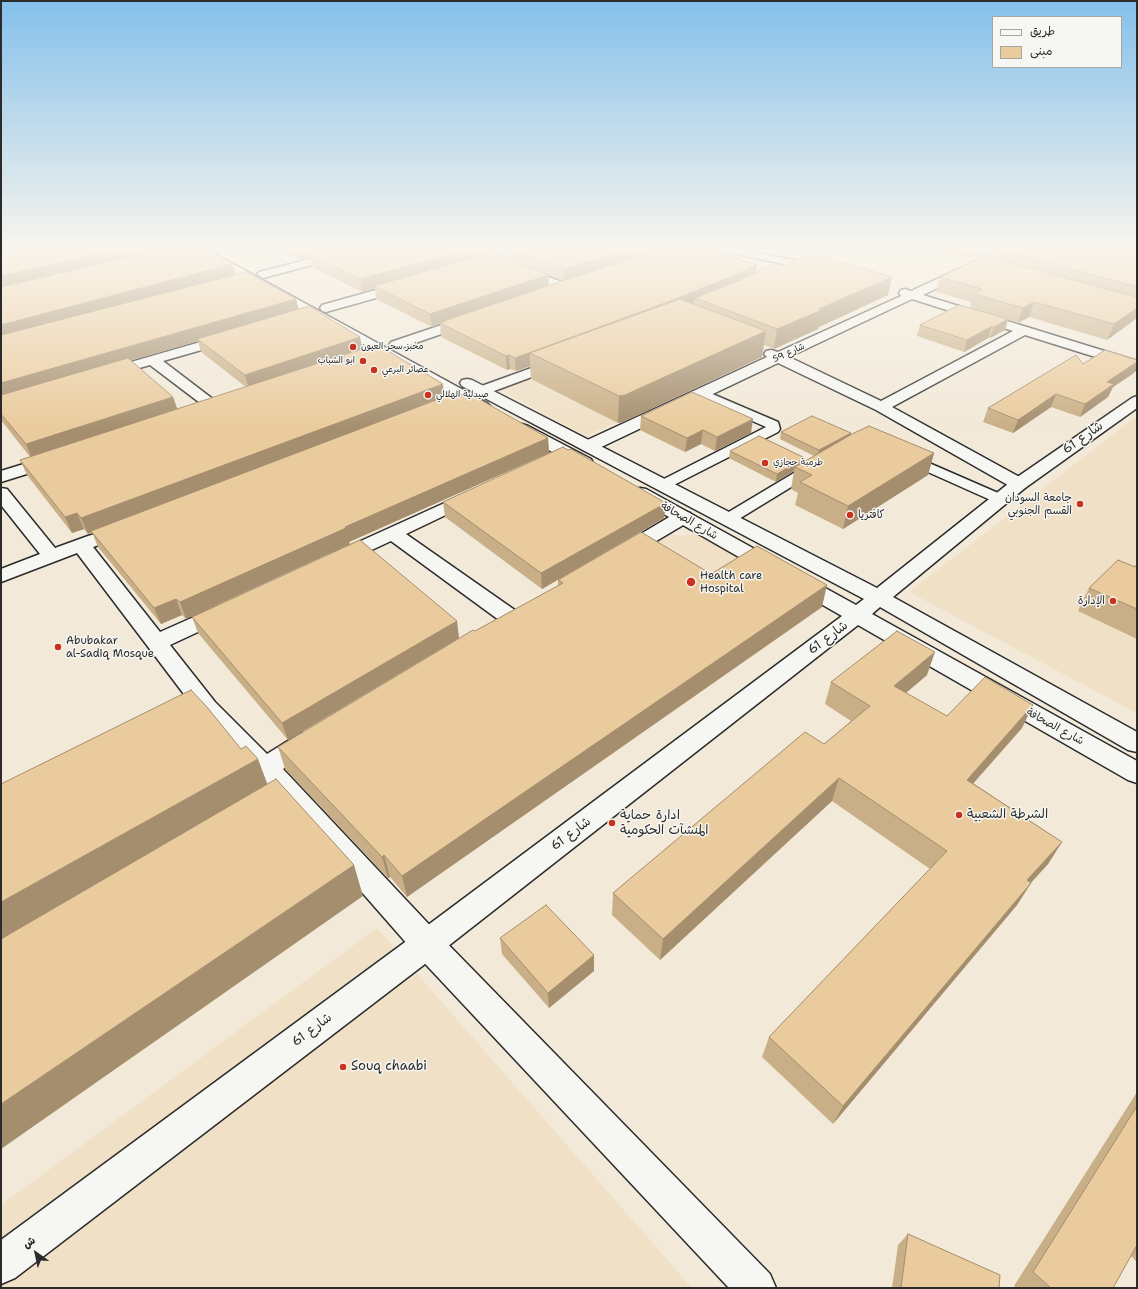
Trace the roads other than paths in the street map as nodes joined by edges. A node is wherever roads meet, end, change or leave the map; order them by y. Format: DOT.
graph roads {
  1 [pos="305,309"];
  2 [pos="325,309"];
  3 [pos="883,309"];
  4 [pos="956,309"];
  5 [pos="312,313"];
  6 [pos="481,316"];
  7 [pos="1023,331"];
  8 [pos="244,333"];
  9 [pos="759,349"];
  10 [pos="380,351"];
  11 [pos="569,358"];
  12 [pos="781,358"];
  13 [pos="152,360"];
  14 [pos="1137,366"];
  15 [pos="92,378"];
  16 [pos="481,391"];
  17 [pos="703,394"];
  18 [pos="464,397"];
  19 [pos="229,401"];
  20 [pos="1137,401"];
  21 [pos="213,406"];
  22 [pos="442,406"];
  23 [pos="881,407"];
  24 [pos="198,411"];
  25 [pos="590,446"];
  26 [pos="566,452"];
  27 [pos="896,452"];
  28 [pos="69,454"];
  29 [pos="544,462"];
  30 [pos="815,462"];
  31 [pos="600,472"];
  32 [pos="1,477"];
  33 [pos="663,485"];
  34 [pos="628,487"];
  35 [pos="486,489"];
  36 [pos="1009,491"];
  37 [pos="1,493"];
  38 [pos="683,517"];
  39 [pos="728,519"];
  40 [pos="393,533"];
  41 [pos="110,534"];
  42 [pos="81,545"];
  43 [pos="52,556"];
  44 [pos="607,562"];
  45 [pos="321,566"];
  46 [pos="1,576"];
  47 [pos="878,598"];
  48 [pos="235,606"];
  49 [pos="857,615"];
  50 [pos="491,630"];
  51 [pos="157,642"];
  52 [pos="324,731"];
  53 [pos="1137,743"];
  54 [pos="264,768"];
  55 [pos="1137,773"];
  56 [pos="427,944"];
  57 [pos="1,1264"];
  58 [pos="756,1288"];
  1 -- 5 [label="street, شارع الصحافة"];
  2 -- 5 [label="street"];
  3 -- 12 [label="street, شارع 59"];
  4 -- 7 [label="street"];
  5 -- 10 [label="street, شارع الصحافة"];
  6 -- 10 [label="street"];
  7 -- 14 [label="street"];
  7 -- 23 [label="street"];
  8 -- 13 [label="street"];
  9 -- 12 [label="street"];
  10 -- 16 [label="street, شارع الصحافة"];
  10 -- 18 [label="street, شارع الصحافة"];
  11 -- 16 [label="street"];
  12 -- 17 [label="street, شارع 59"];
  12 -- 23 [label="street"];
  13 -- 15 [label="street"];
  13 -- 21 [label="street"];
  16 -- 25 [label="street, شارع الصحافة"];
  17 -- 25 [label="street, شارع 59"];
  17 -- 33 [label="lane"];
  18 -- 22 [label="street"];
  18 -- 26 [label="street, شارع الصحافة"];
  19 -- 21 [label="street"];
  20 -- 36 [label="street, شارع 61"];
  21 -- 24 [label="street"];
  23 -- 36 [label="street"];
  25 -- 33 [label="street, شارع الصحافة"];
  26 -- 29 [label="street"];
  26 -- 31 [label="street, شارع الصحافة"];
  27 -- 36 [label="lane"];
  28 -- 32 [label="street"];
  30 -- 39 [label="lane"];
  33 -- 39 [label="street, شارع الصحافة"];
  34 -- 38 [label="street, شارع الصحافة"];
  35 -- 40 [label="street"];
  36 -- 47 [label="street, شارع 61"];
  37 -- 43 [label="street"];
  38 -- 44 [label="street"];
  38 -- 49 [label="street, شارع الصحافة"];
  39 -- 47 [label="street, شارع الصحافة"];
  40 -- 45 [label="street"];
  40 -- 50 [label="street"];
  41 -- 42 [label="street"];
  42 -- 43 [label="street"];
  42 -- 51 [label="street"];
  43 -- 46 [label="street"];
  47 -- 49 [label="street, شارع 61"];
  47 -- 53 [label="street, شارع الصحافة"];
  48 -- 51 [label="street"];
  49 -- 55 [label="street, شارع الصحافة"];
  49 -- 56 [label="street, شارع 61"];
  51 -- 54 [label="street"];
  52 -- 54 [label="street"];
  54 -- 56 [label="street"];
  56 -- 57 [label="street, شارع 61"];
  56 -- 58 [label="street"];
}
